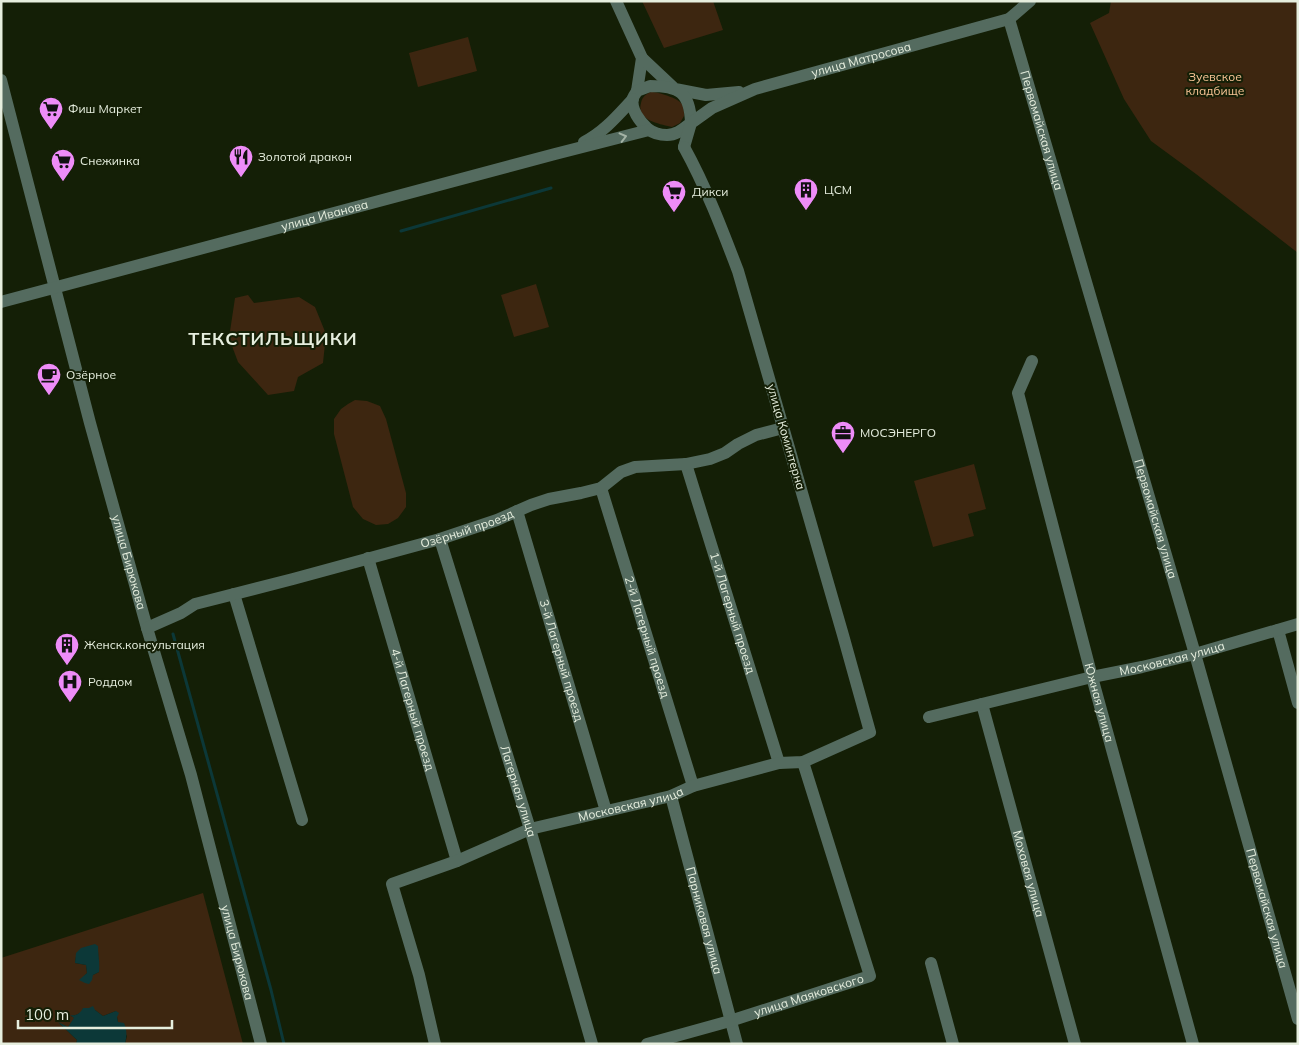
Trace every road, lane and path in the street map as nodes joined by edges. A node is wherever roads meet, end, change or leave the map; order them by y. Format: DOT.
graph roads {
  1 [pos="616,1"];
  2 [pos="1030,1"];
  3 [pos="1009,19"];
  4 [pos="642,58"];
  5 [pos="1,80"];
  6 [pos="675,89"];
  7 [pos="750,91"];
  8 [pos="635,95"];
  9 [pos="691,123"];
  10 [pos="653,132"];
  11 [pos="684,148"];
  12 [pos="564,152"];
  13 [pos="55,288"];
  14 [pos="1,302"];
  15 [pos="1032,361"];
  16 [pos="783,428"];
  17 [pos="686,464"];
  18 [pos="601,488"];
  19 [pos="517,511"];
  20 [pos="440,538"];
  21 [pos="368,558"];
  22 [pos="234,594"];
  23 [pos="1298,624"];
  24 [pos="147,628"];
  25 [pos="1278,630"];
  26 [pos="1195,654"];
  27 [pos="1092,677"];
  28 [pos="1298,703"];
  29 [pos="982,704"];
  30 [pos="929,717"];
  31 [pos="870,732"];
  32 [pos="803,762"];
  33 [pos="779,763"];
  34 [pos="693,786"];
  35 [pos="671,796"];
  36 [pos="606,811"];
  37 [pos="302,820"];
  38 [pos="530,828"];
  39 [pos="457,860"];
  40 [pos="931,963"];
  41 [pos="1298,1019"];
  42 [pos="730,1021"];
  43 [pos="261,1044"];
  44 [pos="435,1044"];
  45 [pos="592,1044"];
  46 [pos="648,1044"];
  47 [pos="737,1044"];
  48 [pos="954,1044"];
  49 [pos="1075,1044"];
  50 [pos="1193,1044"];
  1 -- 4 [label="street"];
  2 -- 3 [label="street, улица Матросова"];
  3 -- 7 [label="street, улица Матросова"];
  3 -- 26 [label="street, Первомайская улица"];
  4 -- 6 [label="street"];
  4 -- 8 [label="street"];
  5 -- 13 [label="street, улица Бирюкова"];
  6 -- 7 [label="street"];
  6 -- 8 [label="street"];
  6 -- 9 [label="street"];
  7 -- 9 [label="street, улица Матросова"];
  8 -- 10 [label="street"];
  8 -- 12 [label="street"];
  9 -- 10 [label="street"];
  9 -- 11 [label="street"];
  10 -- 11 [label="street"];
  12 -- 10 [label="street, улица Иванова, one-way"];
  11 -- 16 [label="street, улица Коминтерна"];
  12 -- 13 [label="street, улица Иванова"];
  13 -- 14 [label="street, улица Иванова"];
  13 -- 24 [label="street, улица Бирюкова"];
  15 -- 27 [label="street, Южная улица"];
  16 -- 17 [label="street, Озёрный проезд"];
  16 -- 31 [label="street, улица Коминтерна"];
  17 -- 18 [label="street, Озёрный проезд"];
  17 -- 33 [label="street, 1-й Лагерный проезд"];
  18 -- 19 [label="street, Озёрный проезд"];
  18 -- 34 [label="street, 2-й Лагерный проезд"];
  19 -- 20 [label="street, Озёрный проезд"];
  19 -- 36 [label="street, 3-й Лагерный проезд"];
  20 -- 21 [label="street, Озёрный проезд"];
  20 -- 38 [label="street, Лагерная улица"];
  21 -- 22 [label="street, Озёрный проезд"];
  21 -- 39 [label="street, 4-й Лагерный проезд"];
  22 -- 24 [label="street, Озёрный проезд"];
  22 -- 37 [label="street"];
  23 -- 25 [label="street, Московская улица"];
  24 -- 43 [label="street, улица Бирюкова"];
  25 -- 26 [label="street, Московская улица"];
  25 -- 28 [label="street"];
  26 -- 27 [label="street, Московская улица"];
  26 -- 41 [label="street, Первомайская улица"];
  27 -- 29 [label="street, Московская улица"];
  27 -- 50 [label="street, Южная улица"];
  29 -- 30 [label="street, Московская улица"];
  29 -- 49 [label="street, Моховая улица"];
  31 -- 32 [label="street, Московская улица"];
  32 -- 33 [label="street, Московская улица"];
  32 -- 42 [label="street, улица Маяковского"];
  33 -- 34 [label="street, Московская улица"];
  34 -- 35 [label="street, Московская улица"];
  35 -- 36 [label="street, Московская улица"];
  35 -- 42 [label="street, Парниковая улица"];
  36 -- 38 [label="street, Московская улица"];
  38 -- 39 [label="street, Московская улица"];
  38 -- 45 [label="street, Лагерная улица"];
  39 -- 44 [label="street, Московская улица"];
  40 -- 48 [label="street"];
  42 -- 46 [label="street, улица Маяковского"];
  42 -- 47 [label="street, Парниковая улица"];
}
